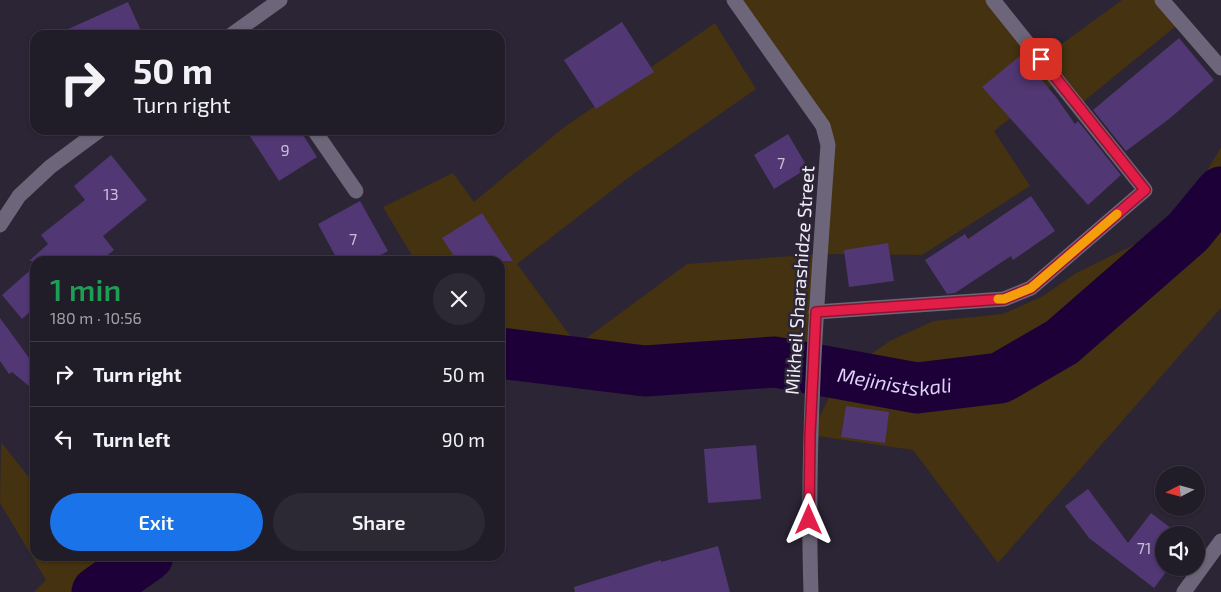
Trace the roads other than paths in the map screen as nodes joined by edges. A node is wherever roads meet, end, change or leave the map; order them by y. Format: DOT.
graph roads {
  1 [pos="280,0"];
  2 [pos="734,0"];
  3 [pos="993,0"];
  4 [pos="1162,0"];
  5 [pos="243,30"];
  6 [pos="1221,68"];
  7 [pos="93,135"];
  8 [pos="317,135"];
  9 [pos="356,191"];
  10 [pos="0,226"];
  11 [pos="816,312"];
  12 [pos="1221,541"];
  13 [pos="811,592"];
  14 [pos="1184,592"];
  1 -- 5 [label="street"];
  2 -- 11 [label="street, Mikheil Sharashidze Street"];
  3 -- 11 [label="street"];
  4 -- 6 [label="street"];
  7 -- 10 [label="street"];
  8 -- 9 [label="street"];
  11 -- 13 [label="street, Mikheil Sharashidze Street"];
  12 -- 14 [label="street"];
}
